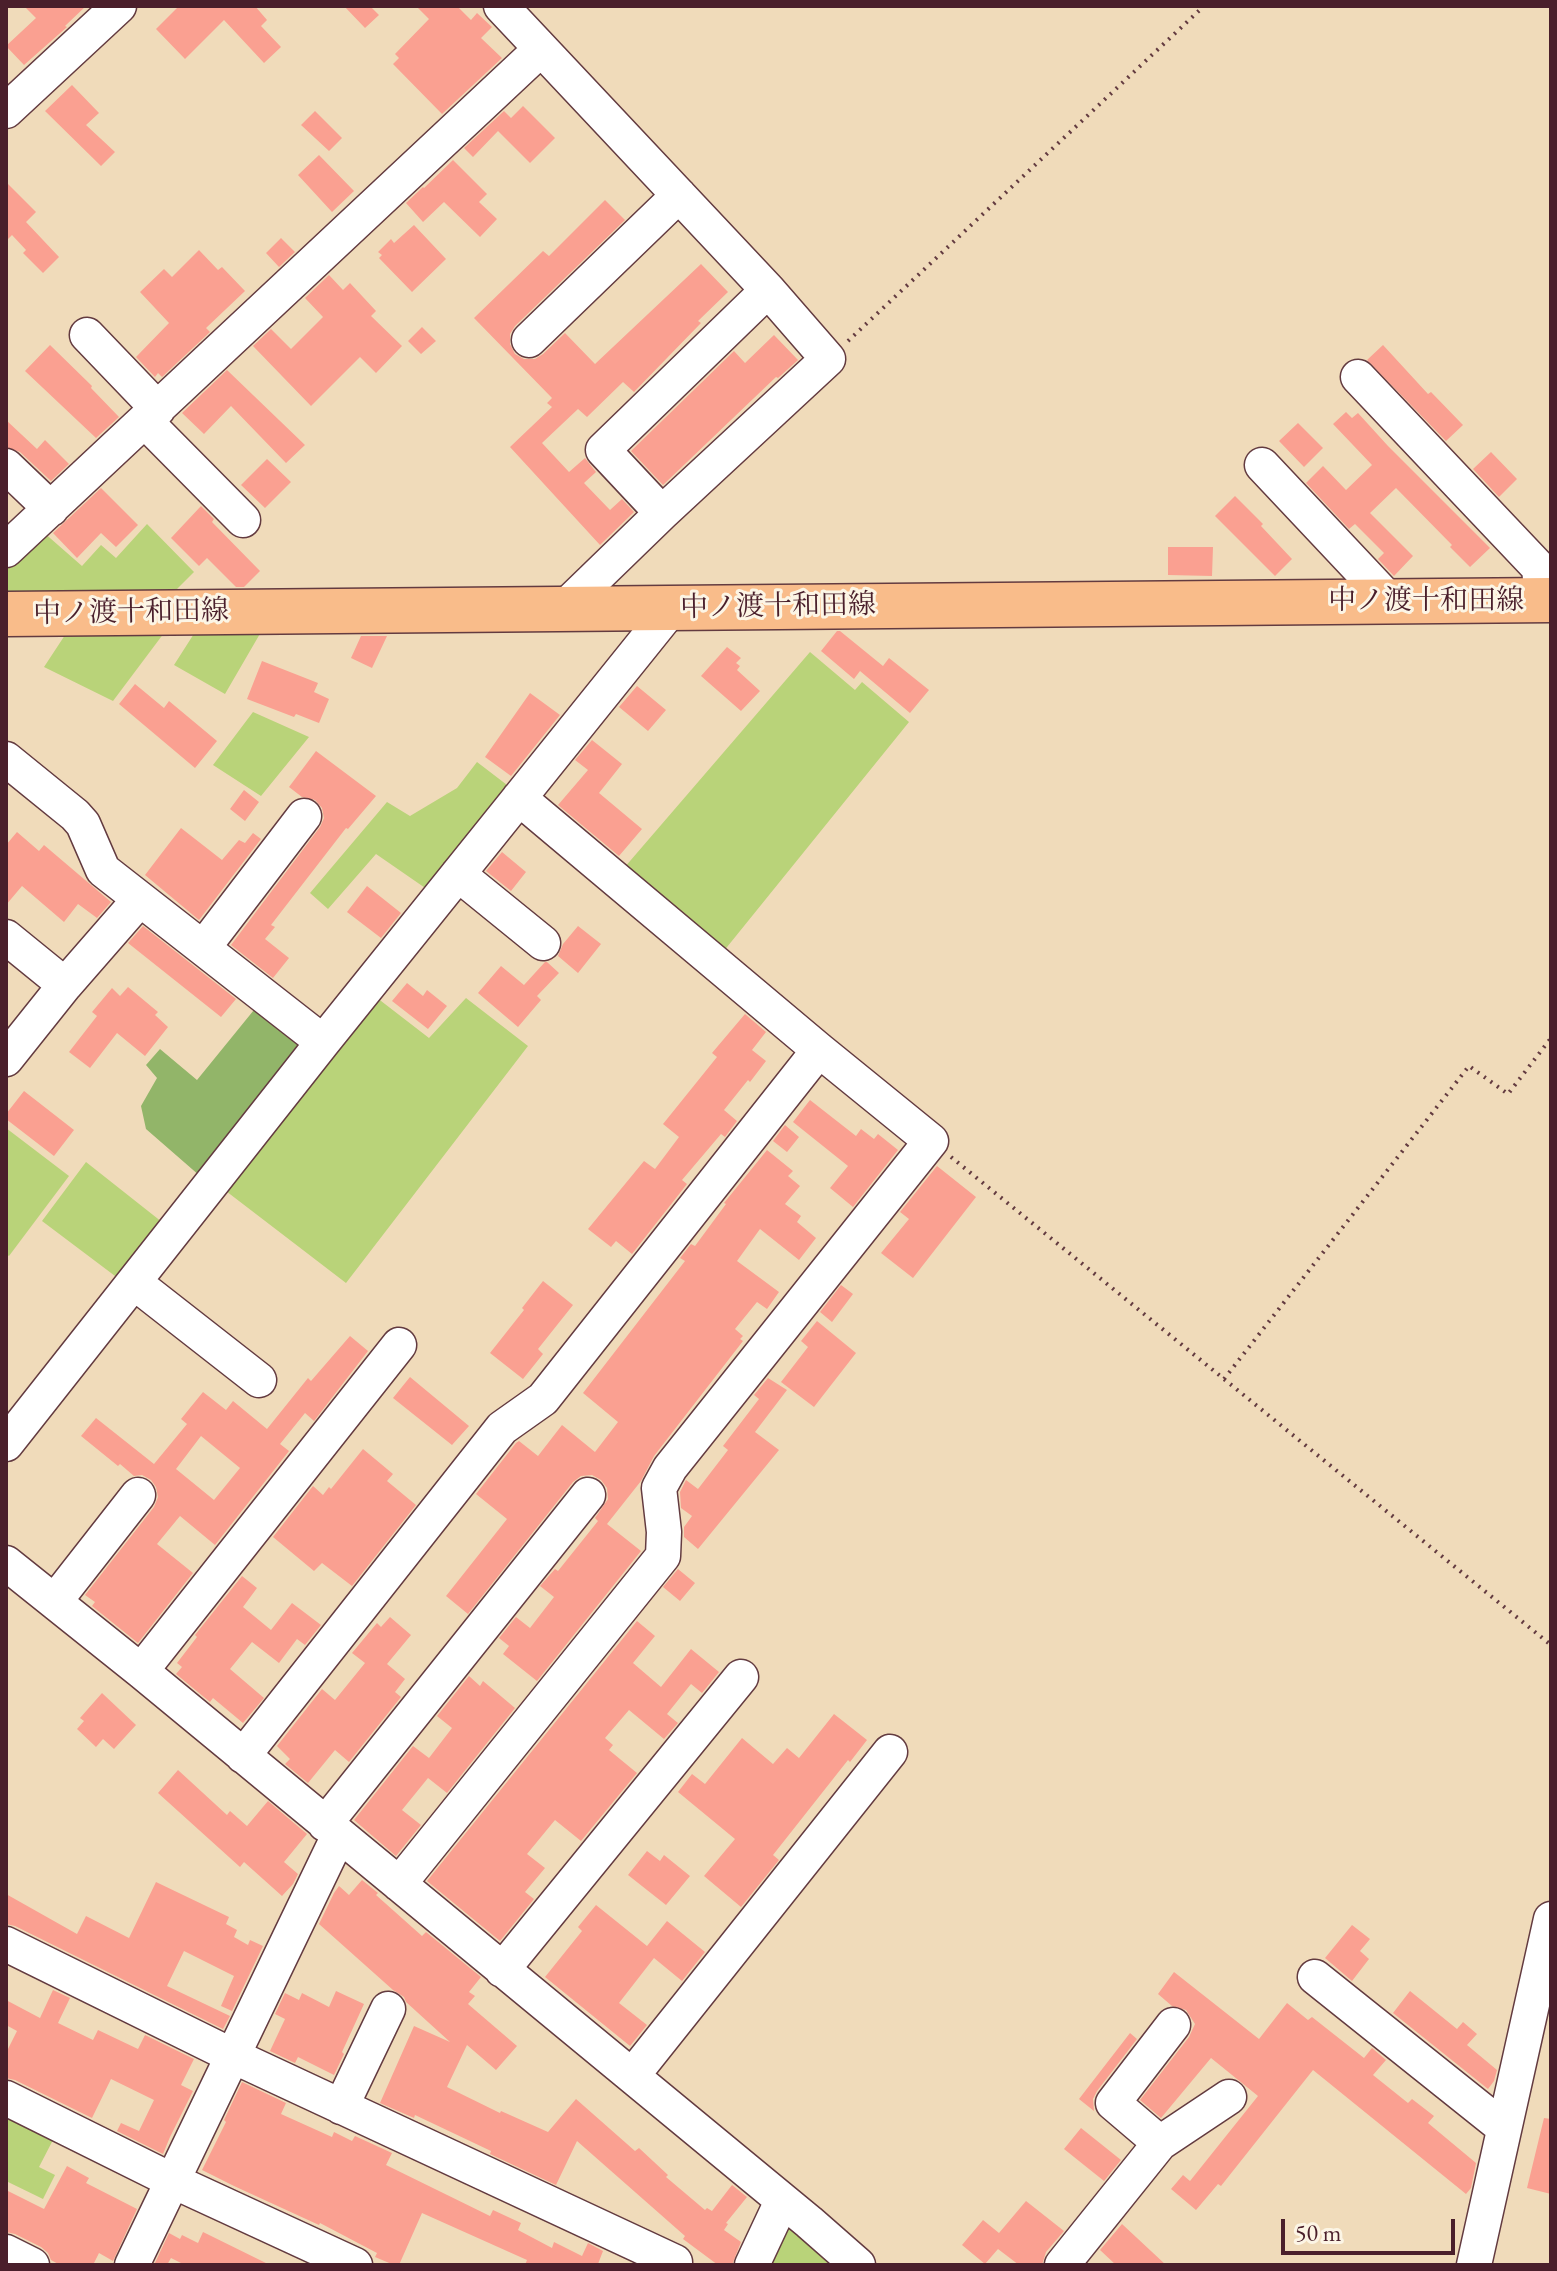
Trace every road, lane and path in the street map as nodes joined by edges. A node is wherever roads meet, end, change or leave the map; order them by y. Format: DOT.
graph roads {
  1 [pos="119,6"];
  2 [pos="501,6"];
  3 [pos="1204,6"];
  4 [pos="541,49"];
  5 [pos="6,111"];
  6 [pos="679,195"];
  7 [pos="768,290"];
  8 [pos="87,335"];
  9 [pos="529,340"];
  10 [pos="828,359"];
  11 [pos="1358,377"];
  12 [pos="152,415"];
  13 [pos="1262,465"];
  14 [pos="6,466"];
  15 [pos="51,509"];
  16 [pos="662,513"];
  17 [pos="243,520"];
  18 [pos="6,550"];
  19 [pos="1546,600"];
  20 [pos="1390,601"];
  21 [pos="672,608"];
  22 [pos="563,609"];
  23 [pos="6,614"];
  24 [pos="6,759"];
  25 [pos="519,798"];
  26 [pos="304,816"];
  27 [pos="458,874"];
  28 [pos="140,899"];
  29 [pos="6,937"];
  30 [pos="543,943"];
  31 [pos="203,948"];
  32 [pos="65,985"];
  33 [pos="1551,1038"];
  34 [pos="323,1042"];
  35 [pos="819,1050"];
  36 [pos="6,1059"];
  37 [pos="931,1141"];
  38 [pos="135,1283"];
  39 [pos="399,1345"];
  40 [pos="1224,1379"];
  41 [pos="259,1380"];
  42 [pos="6,1444"];
  43 [pos="138,1495"];
  44 [pos="588,1495"];
  45 [pos="6,1563"];
  46 [pos="55,1601"];
  47 [pos="1551,1645"];
  48 [pos="141,1671"];
  49 [pos="741,1677"];
  50 [pos="890,1752"];
  51 [pos="243,1756"];
  52 [pos="332,1829"];
  53 [pos="399,1884"];
  54 [pos="1551,1919"];
  55 [pos="6,1944"];
  56 [pos="502,1970"];
  57 [pos="1315,1977"];
  58 [pos="388,2009"];
  59 [pos="1173,2025"];
  60 [pos="233,2056"];
  61 [pos="632,2076"];
  62 [pos="1229,2097"];
  63 [pos="6,2098"];
  64 [pos="341,2107"];
  65 [pos="1504,2128"];
  66 [pos="1160,2143"];
  67 [pos="173,2181"];
  68 [pos="782,2201"];
  69 [pos="6,2252"];
  70 [pos="675,2262"];
  71 [pos="32,2265"];
  72 [pos="132,2265"];
  73 [pos="355,2265"];
  74 [pos="752,2265"];
  75 [pos="858,2265"];
  76 [pos="1062,2265"];
  77 [pos="1474,2265"];
  1 -- 5 [label="street"];
  2 -- 4 [label="street"];
  3 -- 10 [label="path"];
  4 -- 6 [label="street"];
  4 -- 12 [label="street"];
  6 -- 7 [label="street"];
  6 -- 9 [label="street"];
  7 -- 10 [label="street"];
  7 -- 16 [label="street"];
  8 -- 12 [label="street"];
  10 -- 16 [label="street"];
  11 -- 19 [label="street"];
  12 -- 15 [label="street"];
  12 -- 17 [label="street"];
  13 -- 20 [label="street"];
  14 -- 15 [label="street"];
  15 -- 18 [label="street"];
  16 -- 22 [label="street"];
  19 -- 20 [label="main road, 中ノ渡十和田線"];
  20 -- 21 [label="main road, 中ノ渡十和田線"];
  21 -- 22 [label="main road, 中ノ渡十和田線"];
  21 -- 25 [label="street"];
  22 -- 23 [label="main road, 中ノ渡十和田線"];
  24 -- 28 [label="street"];
  25 -- 27 [label="street"];
  25 -- 35 [label="street"];
  26 -- 31 [label="street"];
  27 -- 30 [label="street"];
  27 -- 34 [label="street"];
  28 -- 31 [label="street"];
  28 -- 32 [label="street"];
  29 -- 32 [label="street"];
  31 -- 34 [label="street"];
  32 -- 36 [label="street"];
  33 -- 40 [label="path"];
  34 -- 38 [label="street"];
  35 -- 37 [label="street"];
  35 -- 51 [label="street"];
  37 -- 40 [label="path"];
  37 -- 53 [label="street"];
  38 -- 41 [label="street"];
  38 -- 42 [label="street"];
  39 -- 48 [label="street"];
  40 -- 47 [label="path"];
  43 -- 46 [label="street"];
  44 -- 52 [label="street"];
  45 -- 46 [label="street"];
  46 -- 48 [label="street"];
  48 -- 51 [label="street"];
  49 -- 56 [label="street"];
  50 -- 61 [label="street"];
  51 -- 52 [label="street"];
  52 -- 53 [label="street"];
  52 -- 60 [label="street"];
  53 -- 56 [label="street"];
  54 -- 65 [label="street"];
  55 -- 60 [label="street"];
  56 -- 61 [label="street"];
  57 -- 65 [label="street"];
  58 -- 64 [label="street"];
  59 -- 66 [label="street"];
  60 -- 64 [label="street"];
  60 -- 67 [label="street"];
  61 -- 68 [label="street"];
  62 -- 66 [label="street"];
  63 -- 67 [label="street"];
  64 -- 70 [label="street"];
  65 -- 77 [label="street"];
  66 -- 76 [label="street"];
  67 -- 72 [label="street"];
  67 -- 73 [label="street"];
  68 -- 74 [label="street"];
  68 -- 75 [label="street"];
  69 -- 71 [label="street"];
}
